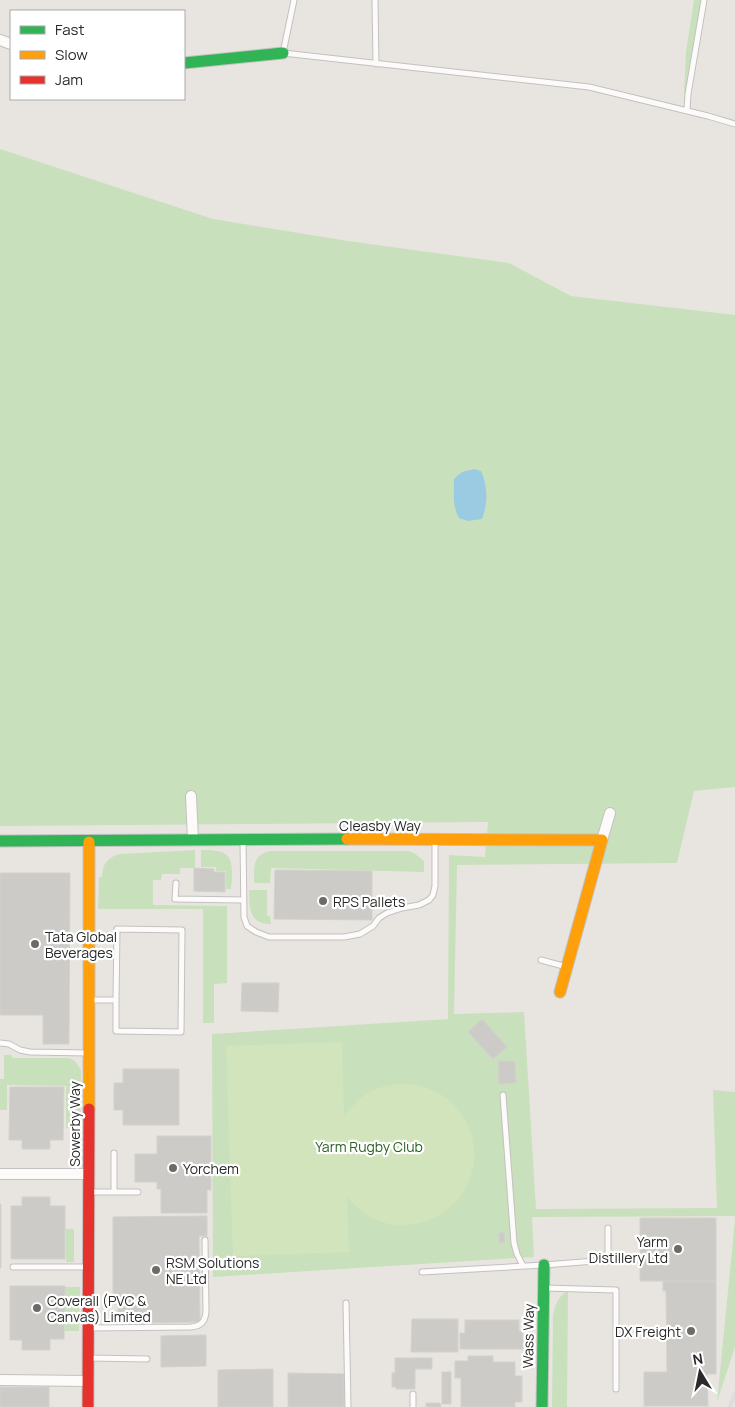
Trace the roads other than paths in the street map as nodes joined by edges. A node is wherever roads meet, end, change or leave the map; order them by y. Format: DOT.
graph roads {
  1 [pos="294,0"];
  2 [pos="375,0"];
  3 [pos="704,0"];
  4 [pos="283,53"];
  5 [pos="185,63"];
  6 [pos="376,64"];
  7 [pos="686,110"];
  8 [pos="735,124"];
  9 [pos="192,796"];
  10 [pos="610,813"];
  11 [pos="193,840"];
  12 [pos="244,840"];
  13 [pos="436,840"];
  14 [pos="602,840"];
  15 [pos="0,841"];
  16 [pos="89,842"];
  17 [pos="176,883"];
  18 [pos="244,900"];
  19 [pos="541,960"];
  20 [pos="567,967"];
  21 [pos="560,992"];
  22 [pos="89,1000"];
  23 [pos="116,1000"];
  24 [pos="0,1043"];
  25 [pos="89,1053"];
  26 [pos="503,1095"];
  27 [pos="114,1153"];
  28 [pos="0,1174"];
  29 [pos="89,1174"];
  30 [pos="89,1192"];
  31 [pos="114,1192"];
  32 [pos="138,1192"];
  33 [pos="608,1228"];
  34 [pos="205,1240"];
  35 [pos="544,1265"];
  36 [pos="523,1266"];
  37 [pos="13,1267"];
  38 [pos="88,1267"];
  39 [pos="422,1272"];
  40 [pos="544,1288"];
  41 [pos="346,1302"];
  42 [pos="88,1328"];
  43 [pos="88,1358"];
  44 [pos="147,1359"];
  45 [pos="0,1380"];
  46 [pos="88,1381"];
  47 [pos="616,1389"];
  48 [pos="413,1394"];
  49 [pos="88,1407"];
  50 [pos="348,1407"];
  51 [pos="413,1407"];
  52 [pos="542,1407"];
  1 -- 4 [label="lane"];
  2 -- 6 [label="lane"];
  3 -- 7 [label="lane"];
  4 -- 5 [label="street"];
  4 -- 6 [label="lane"];
  6 -- 7 [label="lane"];
  7 -- 8 [label="lane"];
  9 -- 11 [label="street"];
  10 -- 14 [label="street"];
  11 -- 12 [label="street, Cleasby Way"];
  11 -- 16 [label="street, Cleasby Way"];
  12 -- 13 [label="street, Cleasby Way"];
  12 -- 18 [label="lane"];
  13 -- 14 [label="street, Cleasby Way"];
  13 -- 18 [label="lane"];
  14 -- 20 [label="street"];
  15 -- 16 [label="street, Cleasby Way"];
  16 -- 22 [label="street, Sowerby Way"];
  17 -- 18 [label="lane"];
  19 -- 20 [label="lane"];
  20 -- 21 [label="street"];
  22 -- 23 [label="lane"];
  22 -- 25 [label="street, Sowerby Way"];
  23 -- 23 [label="lane"];
  24 -- 25 [label="lane"];
  25 -- 29 [label="street, Sowerby Way"];
  26 -- 36 [label="lane"];
  27 -- 31 [label="lane"];
  28 -- 29 [label="street"];
  29 -- 30 [label="street, Sowerby Way"];
  30 -- 31 [label="lane"];
  30 -- 38 [label="street, Sowerby Way"];
  31 -- 32 [label="lane"];
  33 -- 35 [label="lane"];
  34 -- 42 [label="lane"];
  35 -- 36 [label="lane"];
  35 -- 40 [label="street, Wass Way"];
  36 -- 39 [label="lane"];
  37 -- 38 [label="lane"];
  38 -- 42 [label="street, Sowerby Way"];
  40 -- 47 [label="lane"];
  40 -- 52 [label="street, Wass Way"];
  41 -- 50 [label="lane"];
  42 -- 43 [label="street, Sowerby Way"];
  43 -- 44 [label="lane"];
  43 -- 46 [label="street, Sowerby Way"];
  45 -- 46 [label="street"];
  46 -- 49 [label="street, Sowerby Way"];
  48 -- 51 [label="lane"];
}
